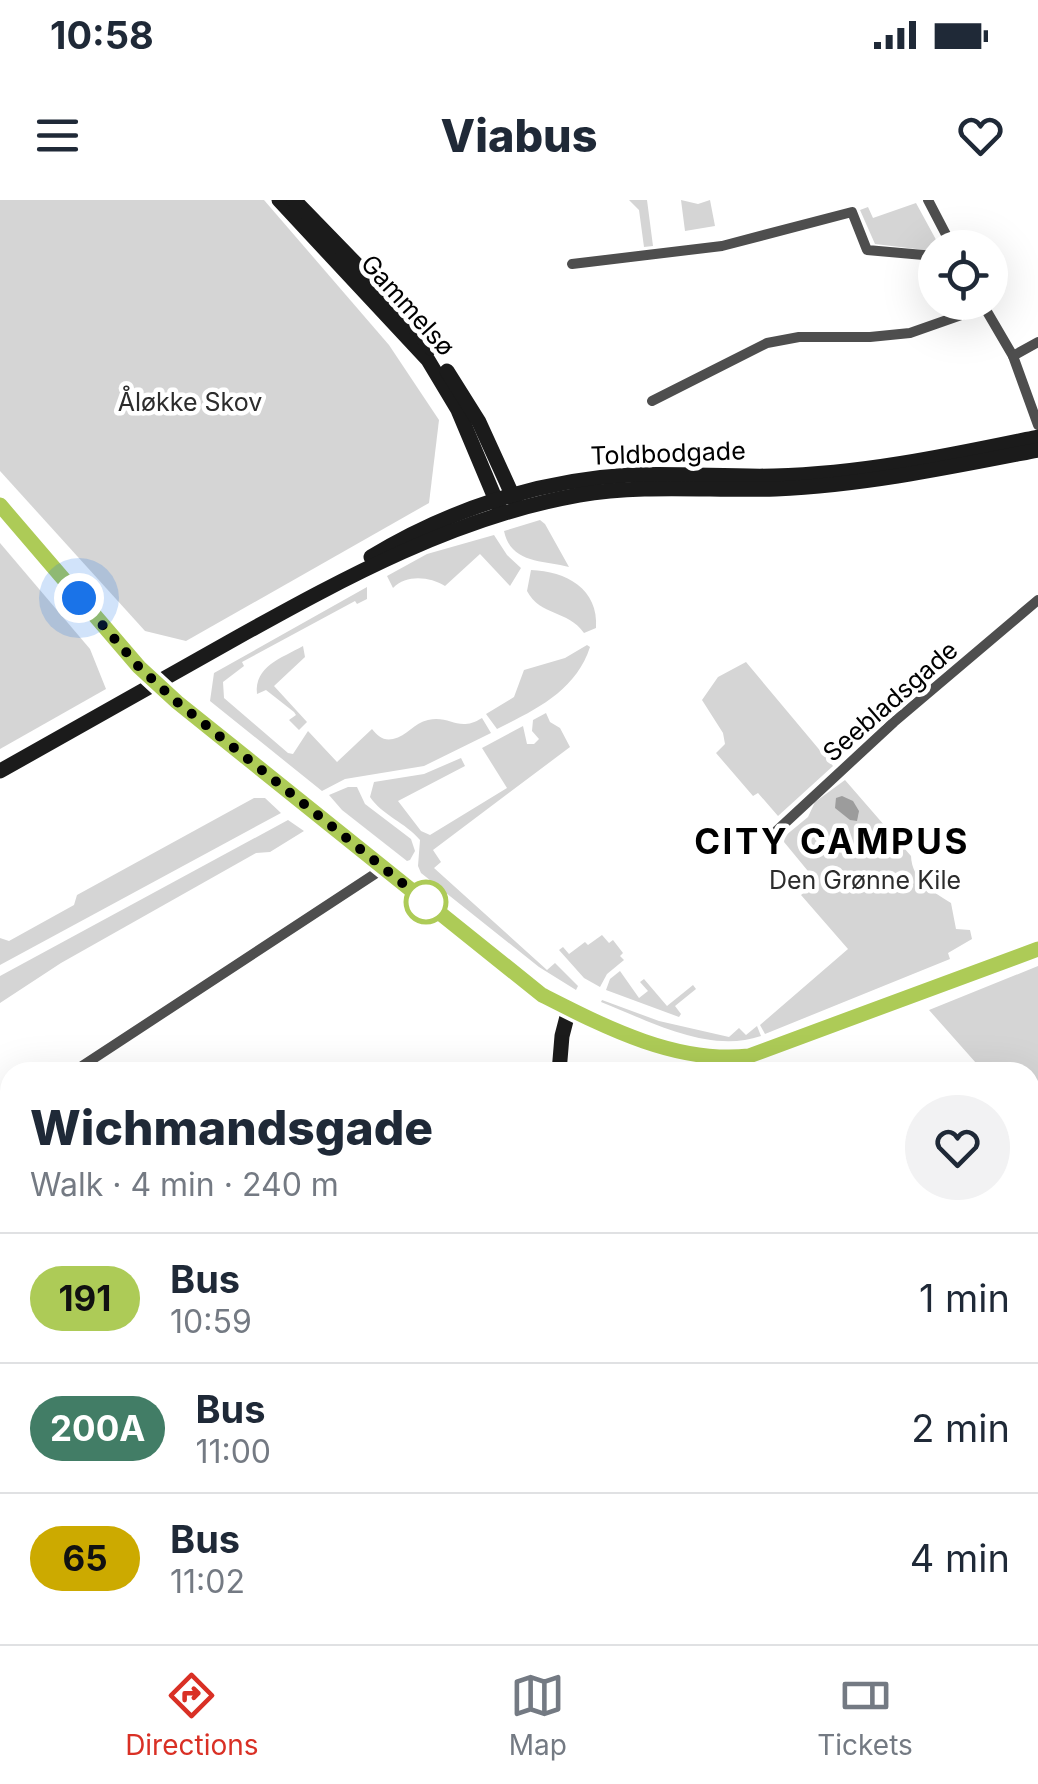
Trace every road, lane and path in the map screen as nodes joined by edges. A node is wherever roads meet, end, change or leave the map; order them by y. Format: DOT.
graph roads {
  1 [pos="279,200"];
  2 [pos="928,200"];
  3 [pos="302,203"];
  4 [pos="944,230"];
  5 [pos="918,254"];
  6 [pos="572,264"];
  7 [pos="944,320"];
  8 [pos="992,320"];
  9 [pos="1038,342"];
  10 [pos="1013,356"];
  11 [pos="652,400"];
  12 [pos="1038,426"];
  13 [pos="1038,437"];
  14 [pos="1038,450"];
  15 [pos="0,505"];
  16 [pos="507,505"];
  17 [pos="1038,600"];
  18 [pos="156,683"];
  19 [pos="0,771"];
  20 [pos="771,836"];
  21 [pos="384,868"];
  22 [pos="1038,949"];
  23 [pos="569,1009"];
  24 [pos="749,1056"];
  25 [pos="88,1062"];
  26 [pos="560,1062"];
  27 [pos="754,1062"];
  1 -- 16 [label="street, Gammelsø"];
  2 -- 4 [label="street"];
  3 -- 16 [label="street, Gammelsø"];
  5 -- 6 [label="street"];
  7 -- 11 [label="street"];
  8 -- 10 [label="street"];
  9 -- 10 [label="street"];
  10 -- 12 [label="street"];
  13 -- 16 [label="street, Toldbodgade"];
  14 -- 16 [label="street, Toldbodgade"];
  15 -- 18 [label="street"];
  16 -- 18 [label="street, Toldbodgade"];
  17 -- 20 [label="street, Seebladsgade"];
  18 -- 19 [label="street, Toldbodgade"];
  18 -- 21 [label="street"];
  21 -- 23 [label="street"];
  21 -- 25 [label="street"];
  22 -- 24 [label="street"];
  23 -- 24 [label="street"];
  23 -- 26 [label="street"];
  24 -- 27 [label="street"];
}
